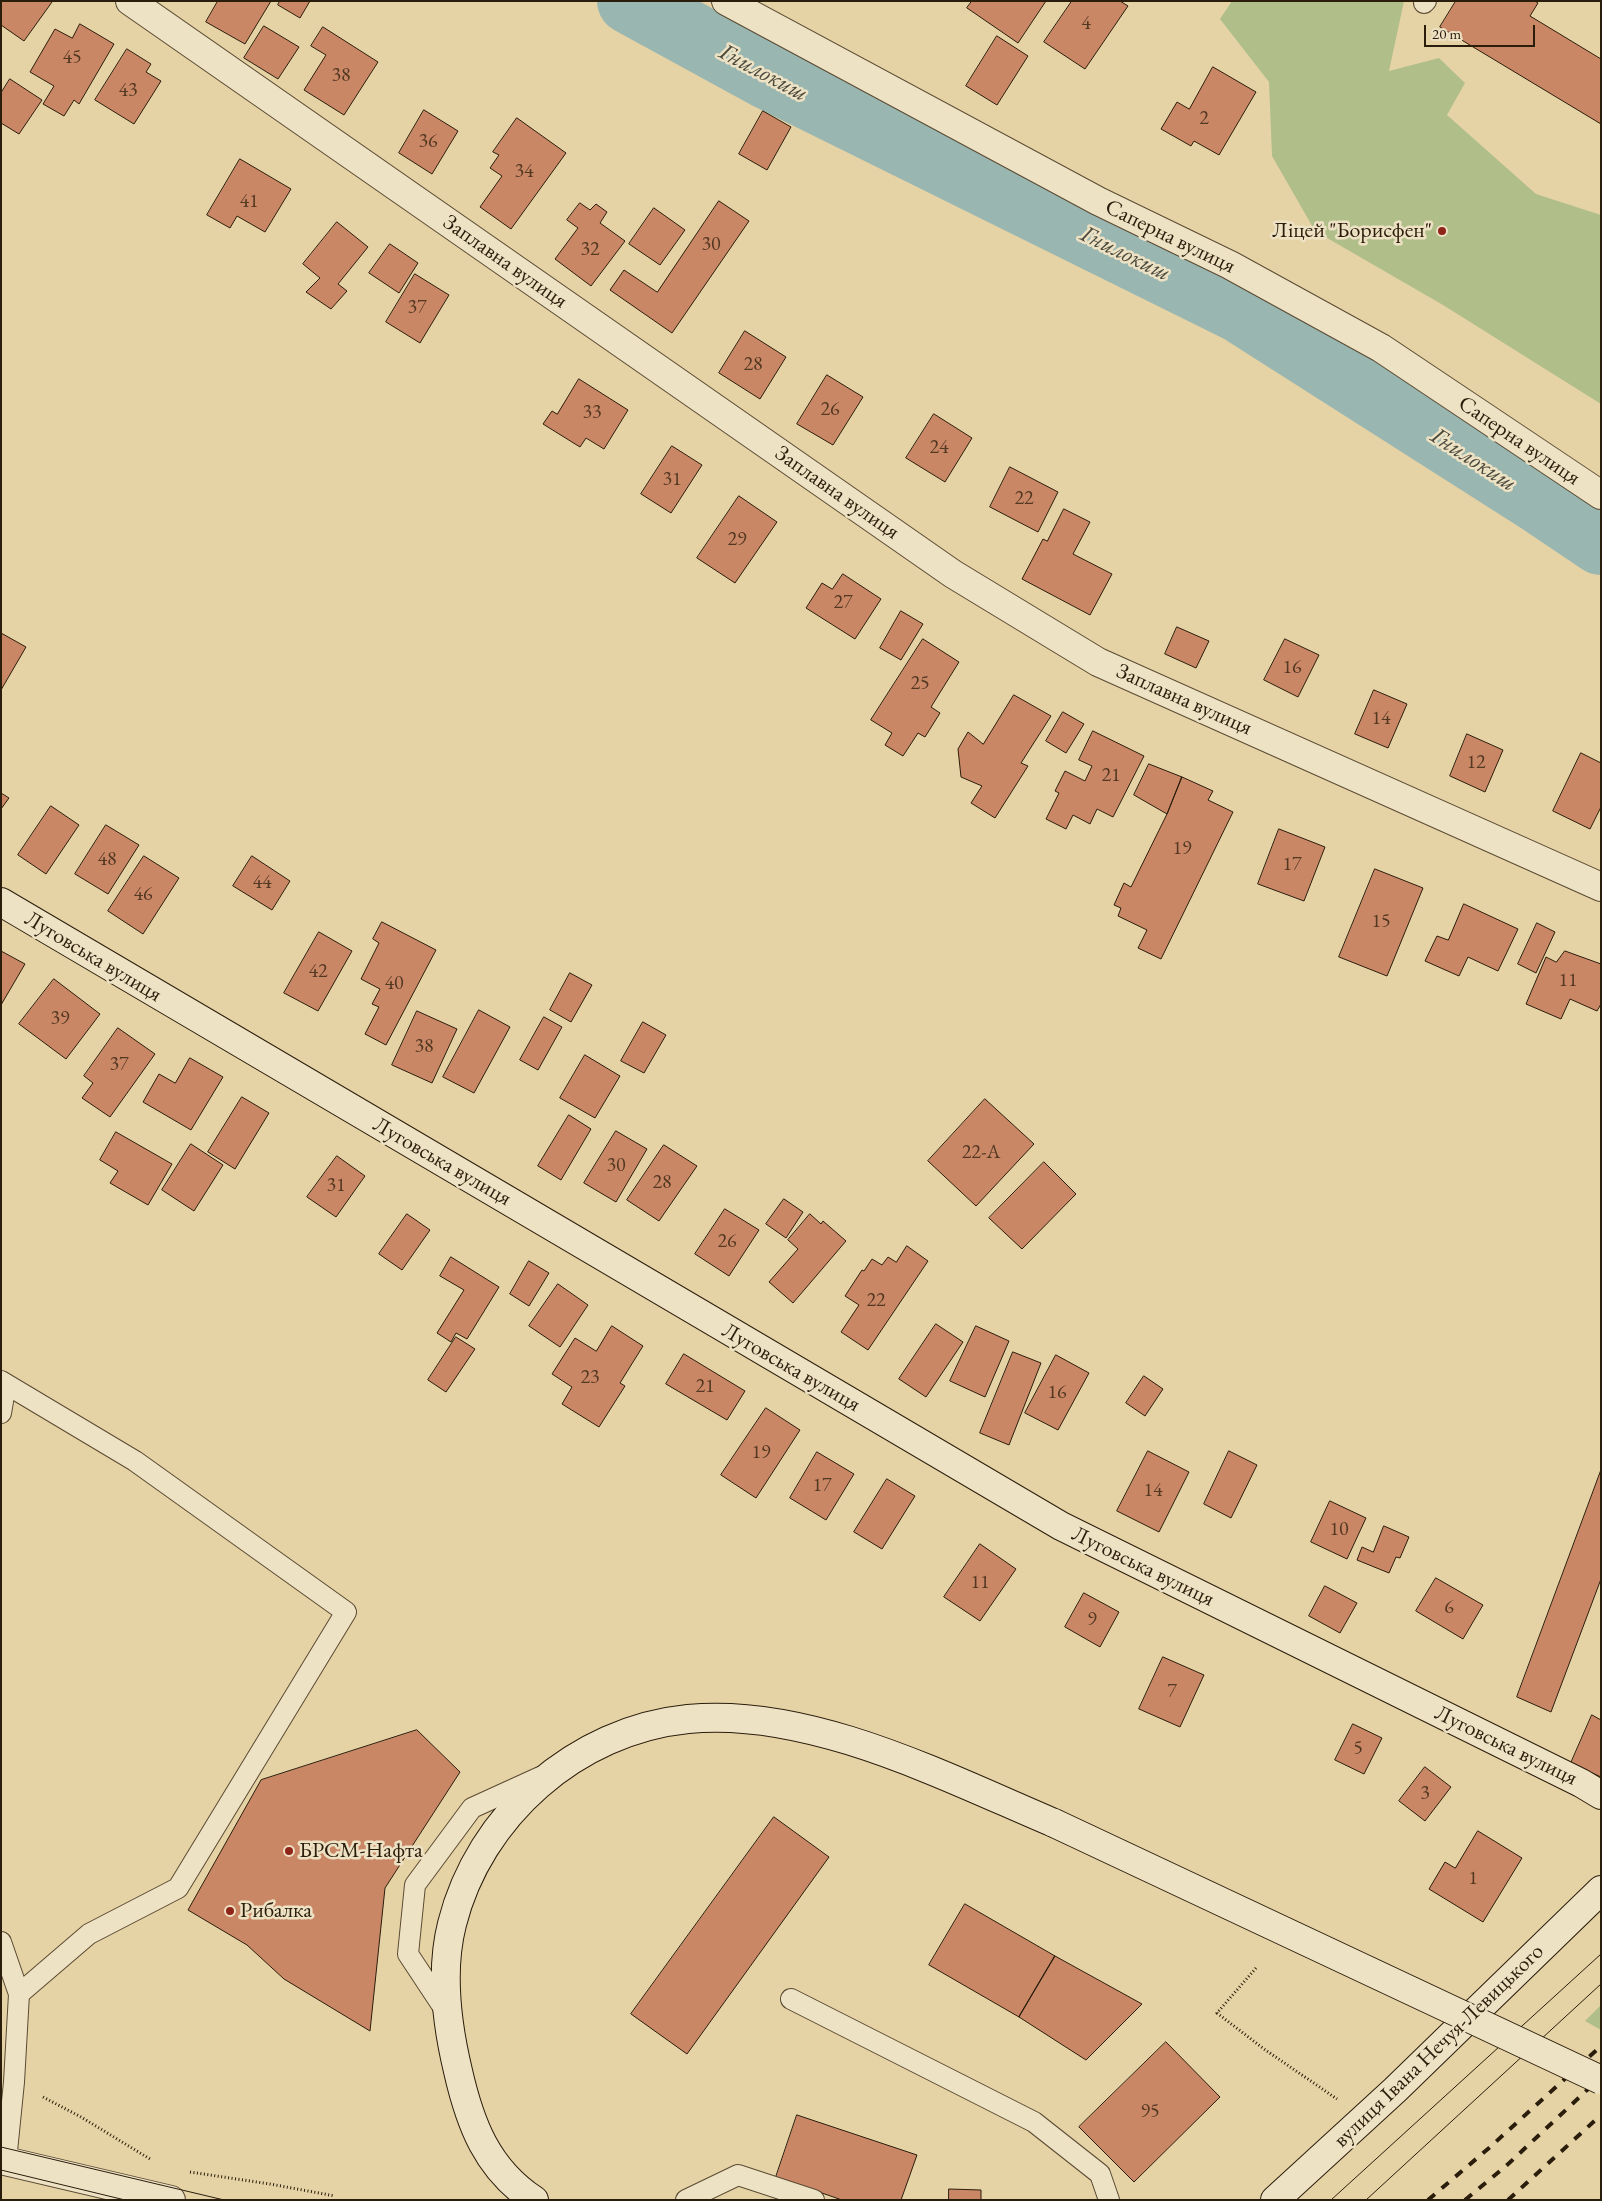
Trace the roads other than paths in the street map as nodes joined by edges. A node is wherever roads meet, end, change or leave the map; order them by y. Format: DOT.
graph roads {
  1 [pos="130,1"];
  2 [pos="726,1"];
  3 [pos="1601,495"];
  4 [pos="1601,888"];
  5 [pos="1,902"];
  6 [pos="4,1383"];
  7 [pos="1,1413"];
  8 [pos="558,1769"];
  9 [pos="1601,1795"];
  10 [pos="1601,1890"];
  11 [pos="1,1942"];
  12 [pos="19,1994"];
  13 [pos="791,1999"];
  14 [pos="447,2014"];
  15 [pos="1601,2080"];
  16 [pos="3,2160"];
  17 [pos="172,2200"];
  18 [pos="534,2200"];
  19 [pos="686,2200"];
  20 [pos="814,2200"];
  21 [pos="1109,2200"];
  22 [pos="1275,2200"];
  1 -- 4 [label="street, Заплавна вулиця"];
  2 -- 3 [label="street, Саперна вулиця"];
  5 -- 9 [label="street, Луговська вулиця"];
  6 -- 7 [label="lane"];
  6 -- 12 [label="lane"];
  8 -- 14 [label="street"];
  8 -- 14 [label="lane"];
  8 -- 15 [label="street, bridge"];
  10 -- 22 [label="street, вулиця Івана Нечуя-Левицького"];
  11 -- 12 [label="lane"];
  12 -- 16 [label="lane"];
  13 -- 21 [label="lane"];
  14 -- 18 [label="street"];
  16 -- 17 [label="street"];
  19 -- 20 [label="lane"];
}
